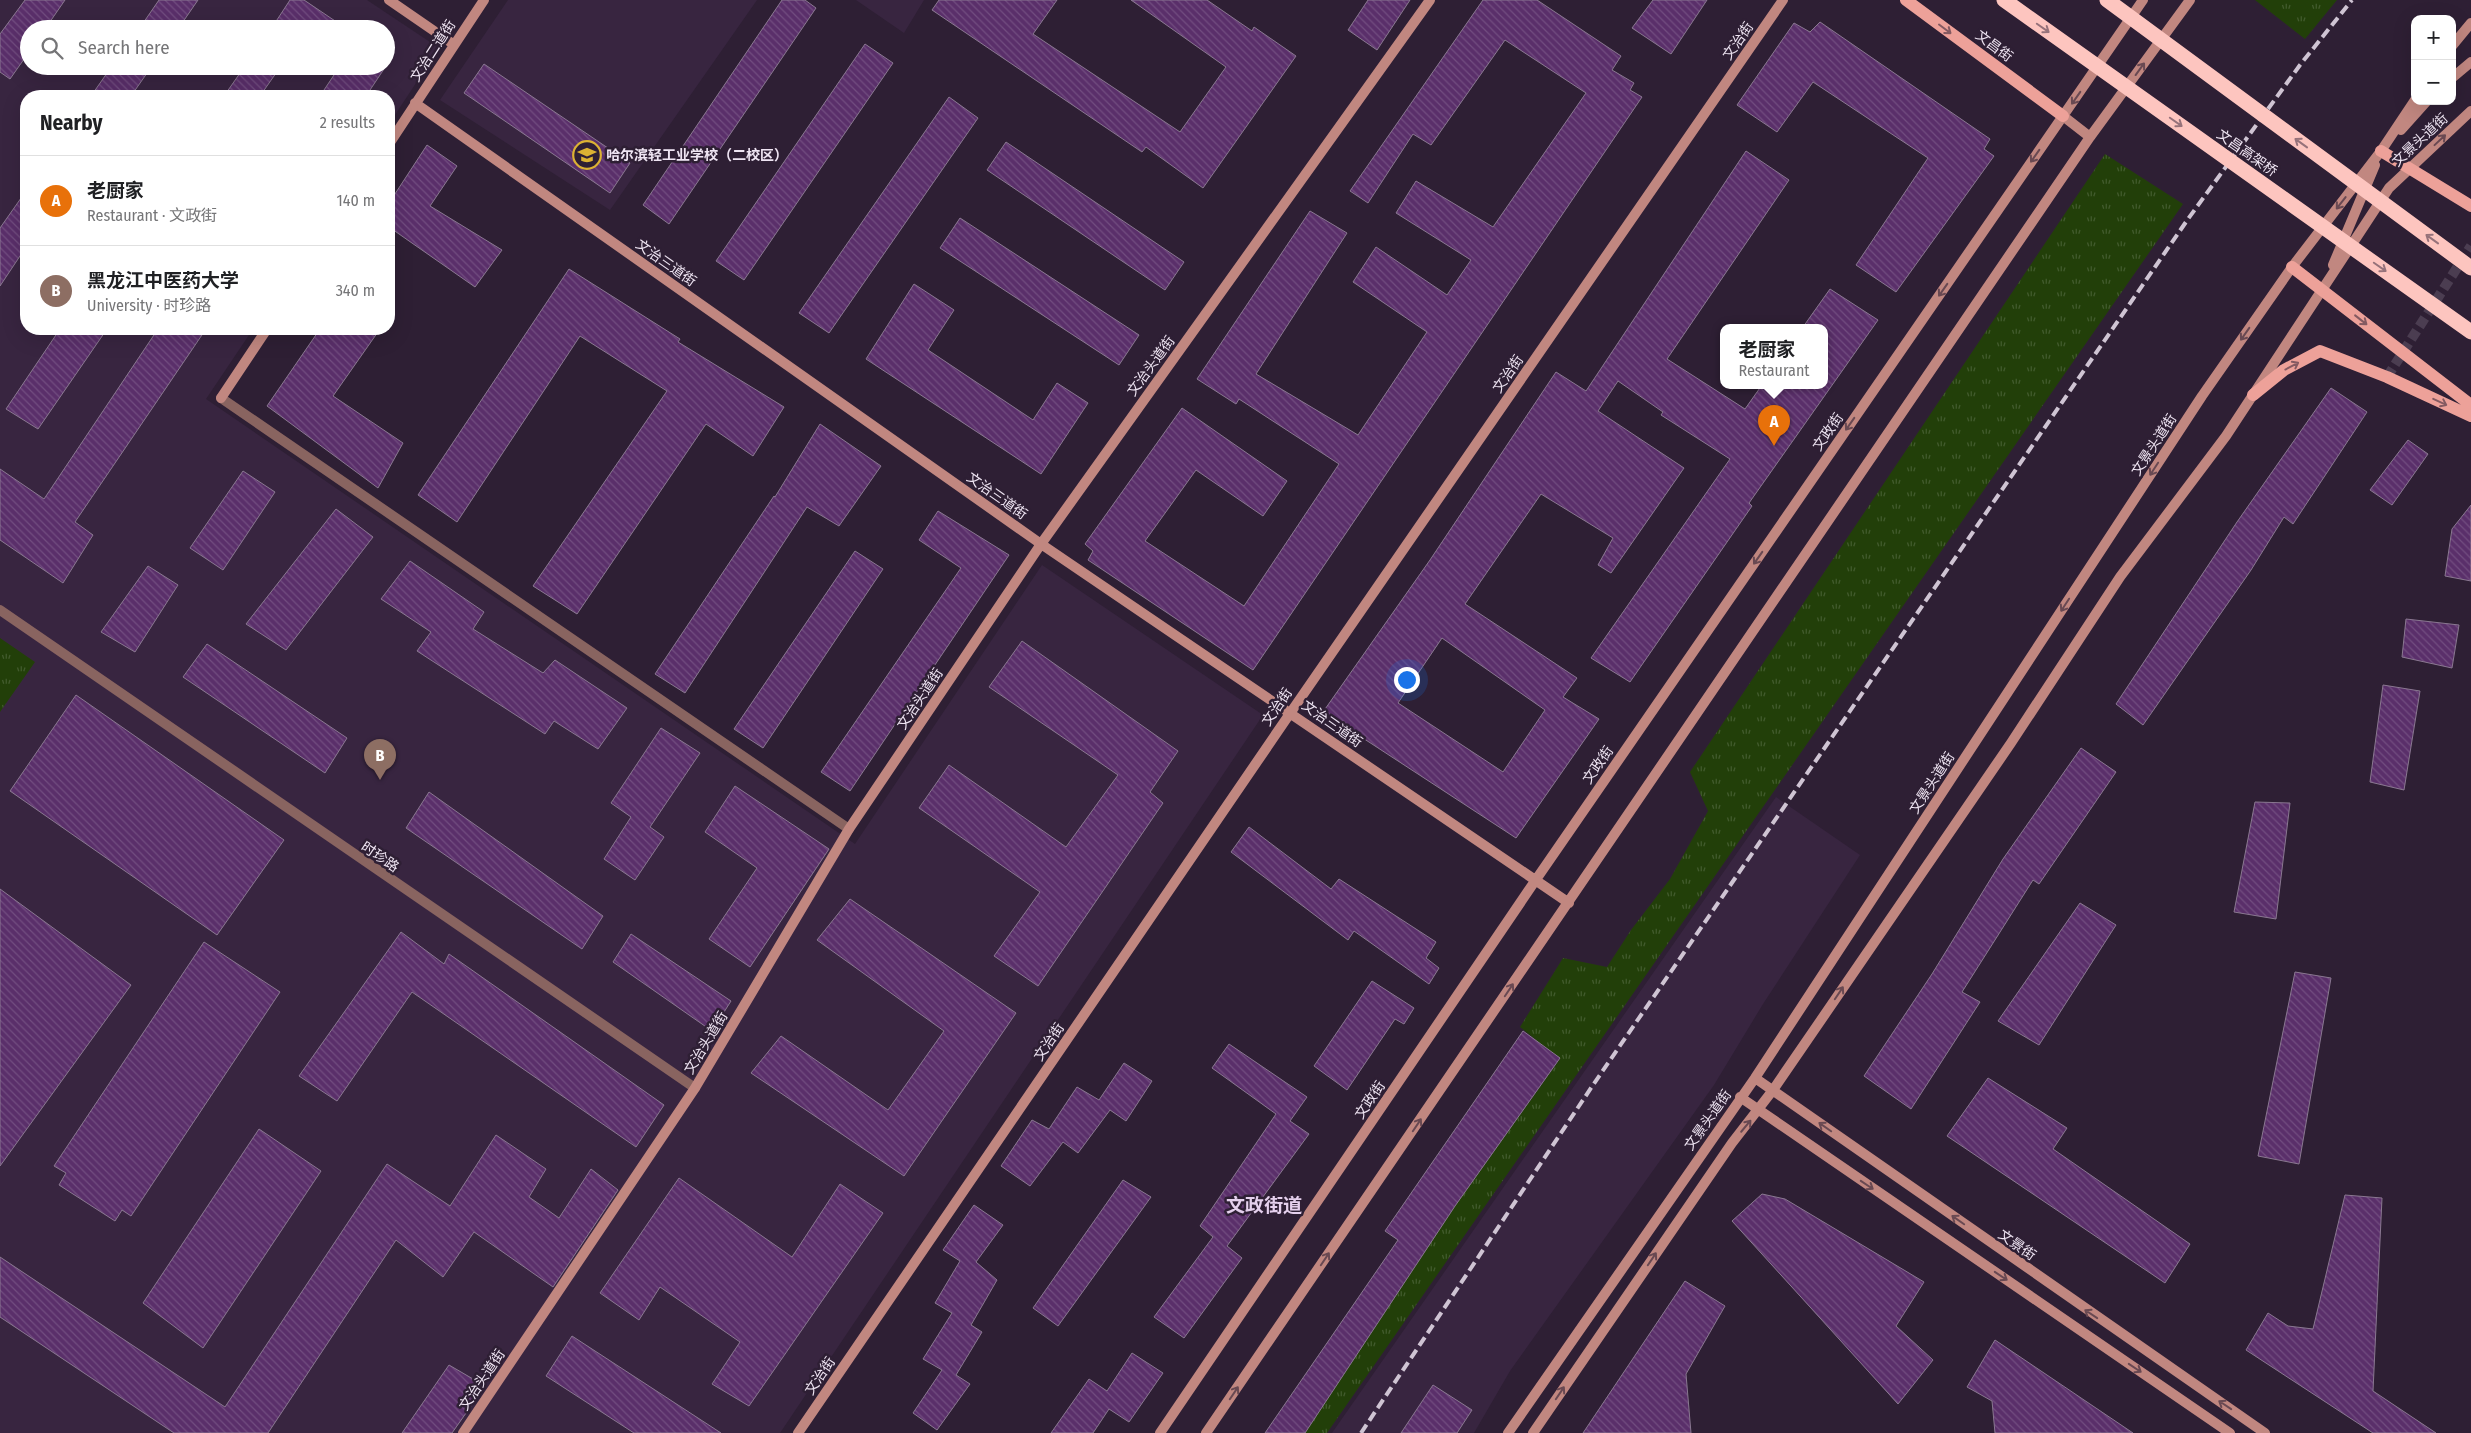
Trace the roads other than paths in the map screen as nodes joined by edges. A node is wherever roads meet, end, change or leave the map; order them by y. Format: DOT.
graph roads {
  1 [pos="389,0"];
  2 [pos="484,0"];
  3 [pos="1430,0"];
  4 [pos="1783,0"];
  5 [pos="1906,0"];
  6 [pos="2004,0"];
  7 [pos="2107,0"];
  8 [pos="2144,0"];
  9 [pos="2190,0"];
  10 [pos="2471,23"];
  11 [pos="2456,41"];
  12 [pos="453,44"];
  13 [pos="2471,62"];
  14 [pos="2456,75"];
  15 [pos="415,103"];
  16 [pos="2412,105"];
  17 [pos="2423,105"];
  18 [pos="2471,111"];
  19 [pos="2063,116"];
  20 [pos="395,135"];
  21 [pos="2090,137"];
  22 [pos="2381,151"];
  23 [pos="2410,169"];
  24 [pos="2471,206"];
  25 [pos="2292,267"];
  26 [pos="2471,268"];
  27 [pos="2322,290"];
  28 [pos="2471,332"];
  29 [pos="263,335"];
  30 [pos="2253,395"];
  31 [pos="221,398"];
  32 [pos="2471,405"];
  33 [pos="2471,416"];
  34 [pos="1041,544"];
  35 [pos="0,610"];
  36 [pos="1290,712"];
  37 [pos="849,829"];
  38 [pos="1535,880"];
  39 [pos="1569,903"];
  40 [pos="1754,1078"];
  41 [pos="695,1088"];
  42 [pos="1773,1090"];
  43 [pos="1740,1097"];
  44 [pos="1758,1110"];
  45 [pos="463,1433"];
  46 [pos="798,1433"];
  47 [pos="1160,1433"];
  48 [pos="1206,1433"];
  49 [pos="1508,1433"];
  50 [pos="1533,1433"];
  51 [pos="2230,1433"];
  52 [pos="2265,1433"];
  1 -- 12 [label="main road"];
  2 -- 12 [label="main road, 文治二道街"];
  3 -- 34 [label="main road, 文治头道街"];
  4 -- 36 [label="main road, 文治街"];
  5 -- 19 [label="main road, 文昌街, one-way"];
  6 -- 28 [label="highway, 文昌高架桥, one-way, bridge"];
  26 -- 7 [label="highway, one-way, bridge"];
  8 -- 19 [label="main road, 文政街, one-way"];
  21 -- 9 [label="main road, one-way"];
  10 -- 11 [label="main road"];
  12 -- 15 [label="main road, 文治二道街"];
  13 -- 14 [label="main road"];
  15 -- 20 [label="main road, 文治二道街"];
  15 -- 34 [label="main road, 文治三道街"];
  16 -- 22 [label="main road, 文景头道街"];
  17 -- 22 [label="main road, 文景头道街"];
  23 -- 18 [label="main road, 文景头道街, one-way"];
  19 -- 21 [label="main road"];
  19 -- 38 [label="main road, 文政街, one-way"];
  21 -- 39 [label="main road"];
  22 -- 23 [label="main road"];
  22 -- 25 [label="main road, 文景头道街, one-way"];
  22 -- 27 [label="main road, 文景头道街"];
  23 -- 24 [label="main road"];
  23 -- 27 [label="main road, 文景头道街"];
  25 -- 27 [label="main road"];
  25 -- 40 [label="main road, 文景头道街, one-way"];
  27 -- 30 [label="main road, 文景头道街"];
  27 -- 32 [label="main road, one-way"];
  29 -- 31 [label="main road"];
  30 -- 33 [label="main road, one-way"];
  42 -- 30 [label="main road, 文景头道街, one-way"];
  31 -- 37 [label="street"];
  34 -- 36 [label="main road, 文治三道街"];
  34 -- 37 [label="main road, 文治头道街"];
  35 -- 41 [label="street, 时珍路"];
  36 -- 38 [label="main road, 文治三道街"];
  36 -- 46 [label="main road, 文治街"];
  37 -- 41 [label="main road, 文治头道街"];
  38 -- 39 [label="main road, 文治三道街"];
  38 -- 47 [label="main road, 文政街"];
  48 -- 39 [label="main road, one-way"];
  40 -- 42 [label="main road, 文景街"];
  40 -- 43 [label="main road, 文景头道街"];
  41 -- 45 [label="main road, 文治头道街"];
  42 -- 44 [label="main road, 文景头道街"];
  52 -- 42 [label="main road, 文景街, one-way"];
  43 -- 44 [label="main road"];
  43 -- 49 [label="main road, 文景头道街"];
  50 -- 44 [label="main road, 文景头道街, one-way"];
  44 -- 51 [label="main road, one-way"];
}
